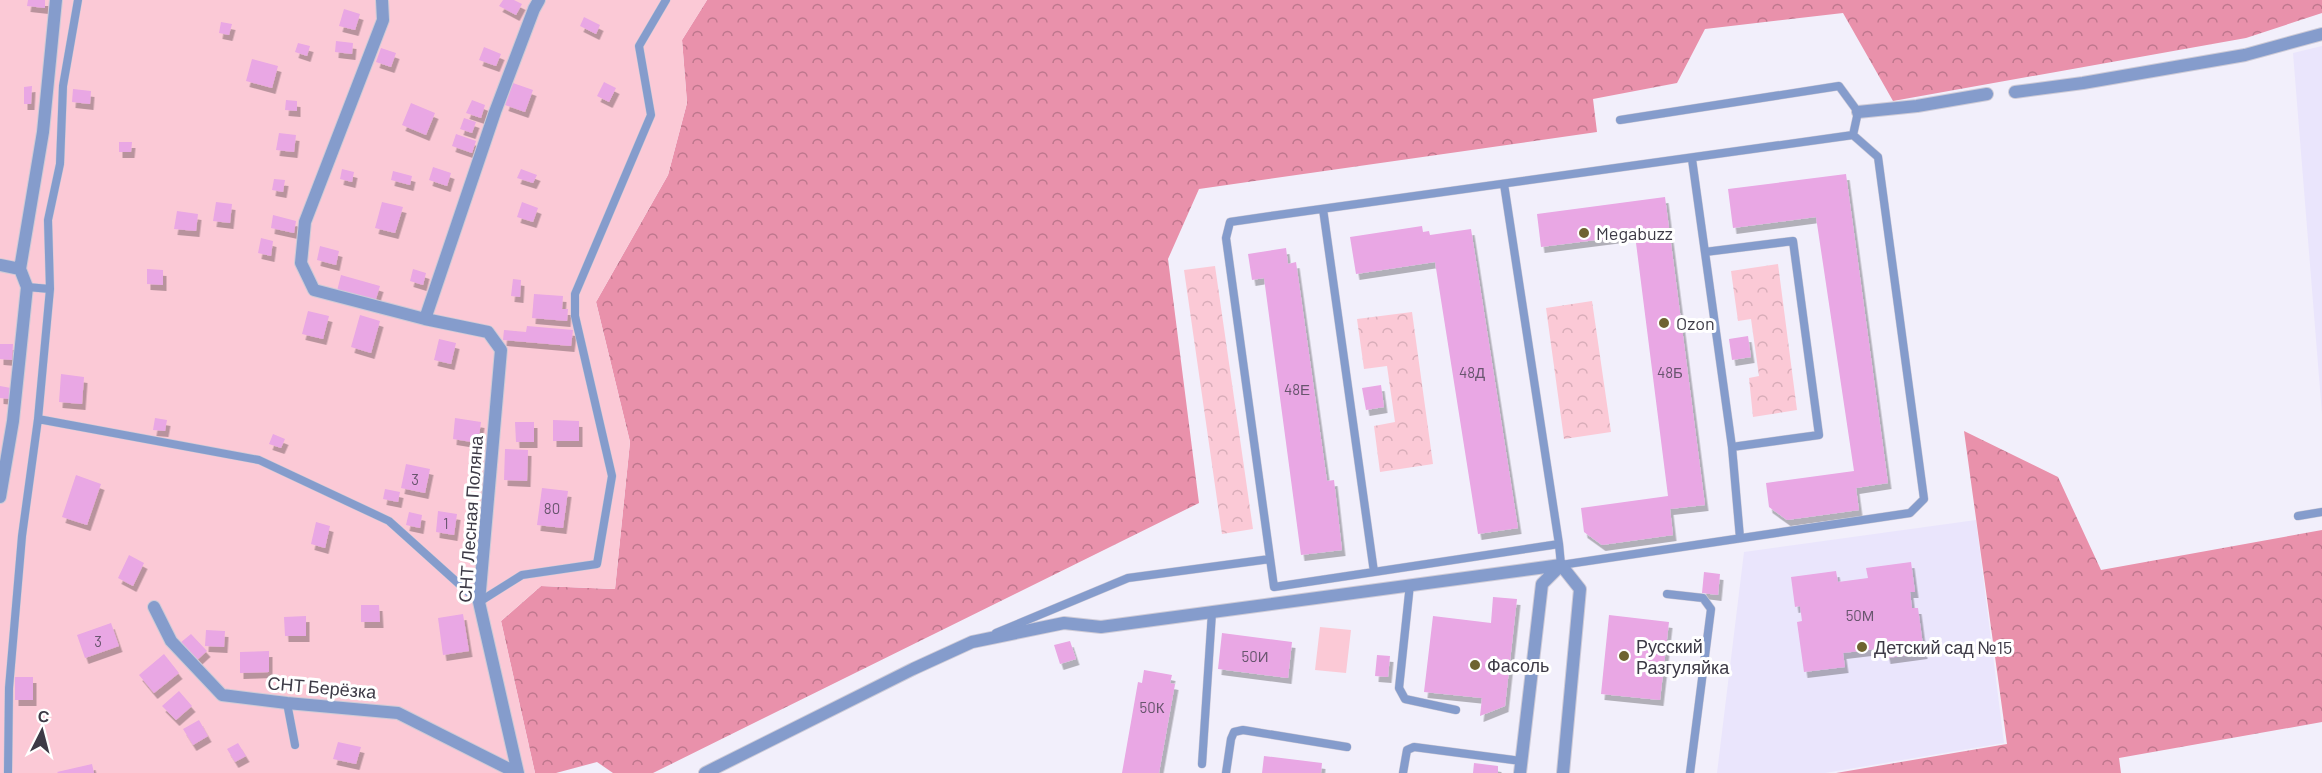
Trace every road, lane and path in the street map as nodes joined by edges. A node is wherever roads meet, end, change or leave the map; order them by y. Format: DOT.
graph roads {
  1 [pos="56,0"];
  2 [pos="78,0"];
  3 [pos="382,0"];
  4 [pos="539,0"];
  5 [pos="666,0"];
  6 [pos="2322,34"];
  7 [pos="47,81"];
  8 [pos="63,86"];
  9 [pos="2015,92"];
  10 [pos="1987,94"];
  11 [pos="1858,112"];
  12 [pos="1620,120"];
  13 [pos="1852,135"];
  14 [pos="1692,159"];
  15 [pos="1504,184"];
  16 [pos="1323,209"];
  17 [pos="1705,252"];
  18 [pos="0,265"];
  19 [pos="20,269"];
  20 [pos="27,287"];
  21 [pos="50,289"];
  22 [pos="425,319"];
  23 [pos="39,419"];
  24 [pos="1732,447"];
  25 [pos="0,496"];
  26 [pos="2322,512"];
  27 [pos="2298,516"];
  28 [pos="1740,538"];
  29 [pos="1559,544"];
  30 [pos="1270,559"];
  31 [pos="1561,565"];
  32 [pos="1374,572"];
  33 [pos="1410,584"];
  34 [pos="1667,594"];
  35 [pos="480,602"];
  36 [pos="154,607"];
  37 [pos="1212,612"];
  38 [pos="972,642"];
  39 [pos="286,703"];
  40 [pos="1456,710"];
  41 [pos="295,745"];
  42 [pos="1347,747"];
  43 [pos="1202,764"];
  44 [pos="1521,767"];
  45 [pos="8,773"];
  46 [pos="518,773"];
  47 [pos="705,773"];
  48 [pos="1226,773"];
  49 [pos="1403,773"];
  50 [pos="1563,773"];
  51 [pos="1690,773"];
  1 -- 7 [label="street"];
  2 -- 8 [label="lane"];
  3 -- 22 [label="street, СНТ Лесная Поляна"];
  4 -- 22 [label="street"];
  5 -- 35 [label="lane"];
  6 -- 9 [label="street"];
  7 -- 8 [label="lane"];
  7 -- 19 [label="street"];
  8 -- 21 [label="lane"];
  10 -- 11 [label="street"];
  11 -- 12 [label="lane"];
  11 -- 13 [label="lane"];
  13 -- 14 [label="lane"];
  13 -- 28 [label="lane"];
  14 -- 15 [label="lane"];
  14 -- 17 [label="lane"];
  15 -- 16 [label="lane"];
  15 -- 29 [label="lane"];
  16 -- 30 [label="lane"];
  16 -- 32 [label="lane"];
  17 -- 24 [label="lane"];
  17 -- 24 [label="lane"];
  18 -- 19 [label="street"];
  19 -- 20 [label="street"];
  20 -- 21 [label="lane"];
  20 -- 25 [label="street"];
  21 -- 23 [label="lane"];
  22 -- 35 [label="street, СНТ Лесная Поляна"];
  23 -- 35 [label="lane"];
  23 -- 45 [label="lane"];
  24 -- 28 [label="lane"];
  26 -- 27 [label="lane"];
  28 -- 31 [label="lane"];
  29 -- 31 [label="lane"];
  29 -- 32 [label="lane"];
  30 -- 32 [label="lane"];
  30 -- 38 [label="lane"];
  31 -- 33 [label="street"];
  31 -- 44 [label="street"];
  31 -- 50 [label="street"];
  33 -- 37 [label="street"];
  33 -- 40 [label="lane"];
  34 -- 51 [label="lane"];
  35 -- 46 [label="street, СНТ Лесная Поляна"];
  36 -- 39 [label="street, СНТ Берёзка"];
  37 -- 38 [label="street"];
  37 -- 43 [label="lane"];
  38 -- 47 [label="street"];
  39 -- 41 [label="lane"];
  39 -- 46 [label="street, СНТ Берёзка"];
  42 -- 48 [label="lane"];
  44 -- 49 [label="lane"];
}
